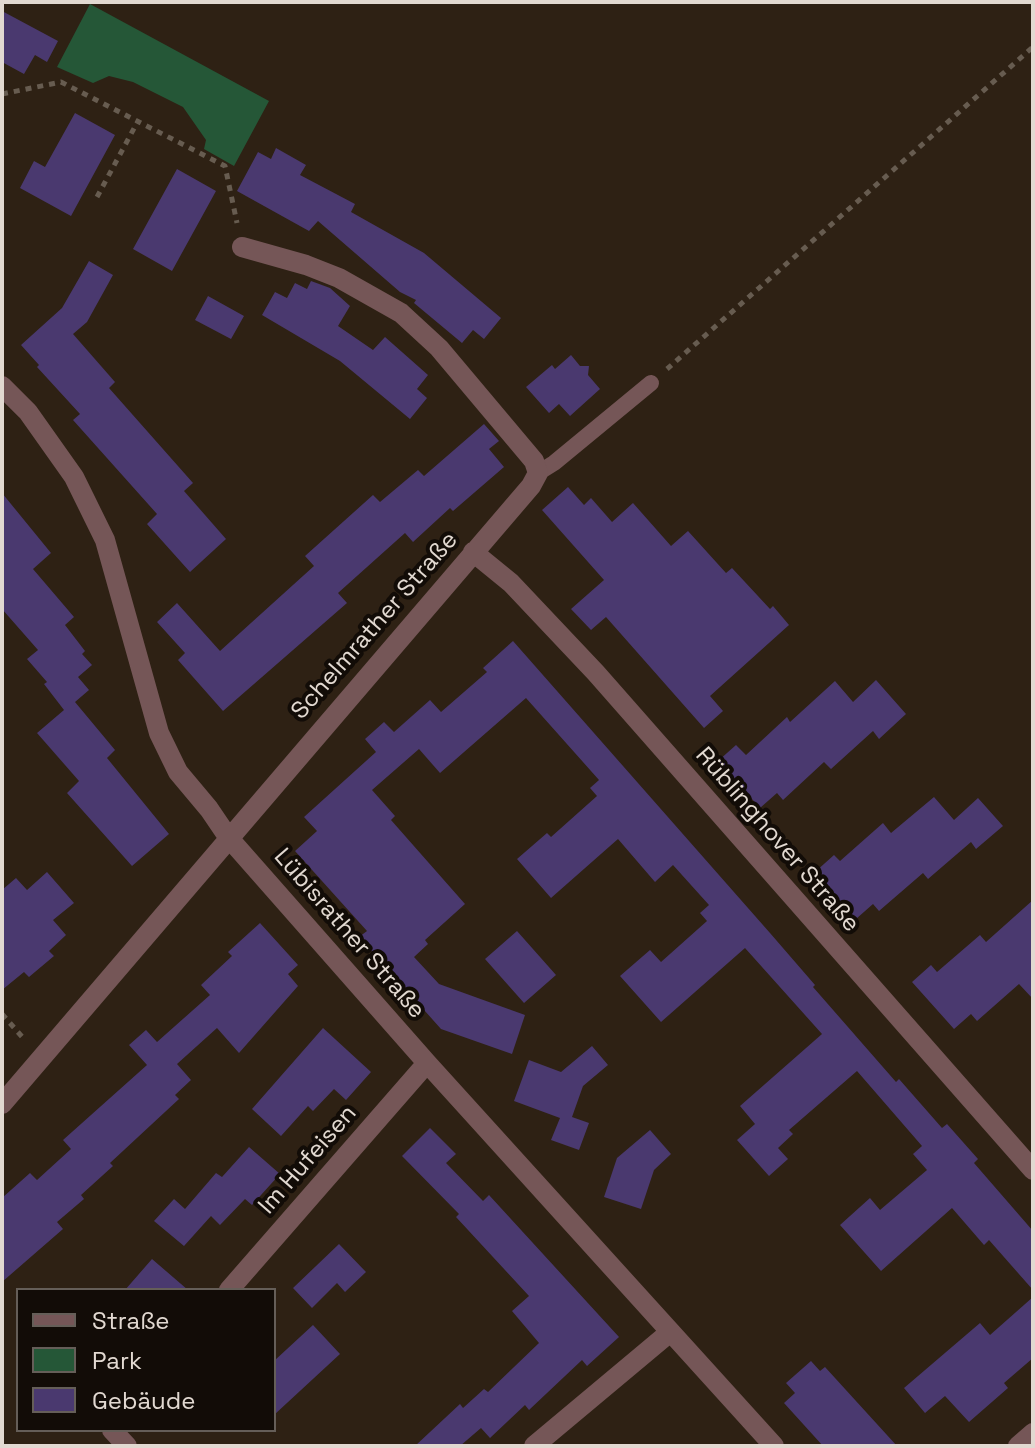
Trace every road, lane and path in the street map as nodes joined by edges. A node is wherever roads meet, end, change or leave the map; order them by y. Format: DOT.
graph roads {
  1 [pos="1033,47"];
  2 [pos="2,94"];
  3 [pos="138,121"];
  4 [pos="97,197"];
  5 [pos="242,247"];
  6 [pos="651,383"];
  7 [pos="2,386"];
  8 [pos="538,473"];
  9 [pos="473,552"];
  10 [pos="228,837"];
  11 [pos="2,1014"];
  12 [pos="41,1058"];
  13 [pos="427,1063"];
  14 [pos="2,1104"];
  15 [pos="1033,1170"];
  16 [pos="231,1288"];
  17 [pos="669,1333"];
  18 [pos="1033,1433"];
  19 [pos="534,1446"];
  20 [pos="774,1446"];
  21 [pos="1018,1446"];
  1 -- 6 [label="path"];
  2 -- 3 [label="path"];
  3 -- 4 [label="path"];
  3 -- 5 [label="path"];
  5 -- 8 [label="street"];
  6 -- 8 [label="lane"];
  7 -- 10 [label="street, Lübisrather Straße"];
  8 -- 9 [label="street, Schelmrather Straße"];
  9 -- 10 [label="street, Schelmrather Straße"];
  9 -- 15 [label="street, Rüblinghover Straße"];
  10 -- 12 [label="street, Schelmrather Straße"];
  10 -- 13 [label="street, Lübisrather Straße"];
  11 -- 12 [label="path"];
  12 -- 14 [label="street, Schelmrather Straße"];
  13 -- 16 [label="street, Im Hufeisen"];
  13 -- 17 [label="street, Lübisrather Straße"];
  17 -- 19 [label="street"];
  17 -- 20 [label="street, Lübisrather Straße"];
  18 -- 21 [label="street"];
}
